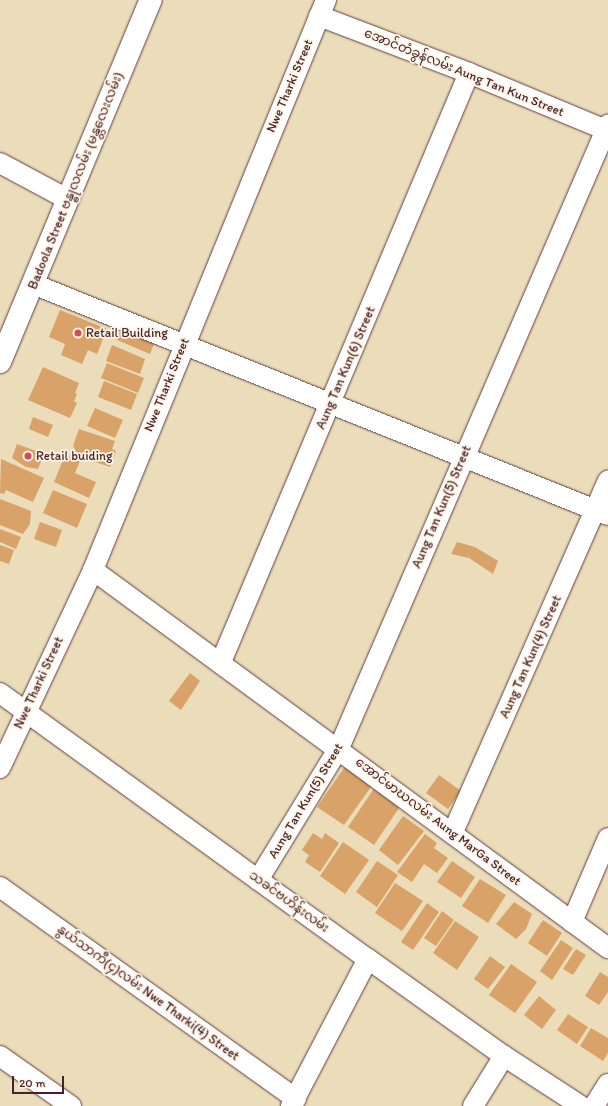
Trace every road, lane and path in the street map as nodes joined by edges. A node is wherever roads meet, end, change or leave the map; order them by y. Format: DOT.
graph roads {
  1 [pos="151,0"];
  2 [pos="323,8"];
  3 [pos="470,73"];
  4 [pos="607,129"];
  5 [pos="0,163"];
  6 [pos="67,199"];
  7 [pos="33,284"];
  8 [pos="183,345"];
  9 [pos="0,362"];
  10 [pos="330,405"];
  11 [pos="463,457"];
  12 [pos="608,481"];
  13 [pos="602,512"];
  14 [pos="93,570"];
  15 [pos="221,662"];
  16 [pos="0,693"];
  17 [pos="25,713"];
  18 [pos="339,748"];
  19 [pos="0,768"];
  20 [pos="453,832"];
  21 [pos="608,838"];
  22 [pos="258,880"];
  23 [pos="0,887"];
  24 [pos="572,922"];
  25 [pos="608,948"];
  26 [pos="368,959"];
  27 [pos="0,1056"];
  28 [pos="504,1056"];
  29 [pos="608,1084"];
  30 [pos="294,1102"];
  31 [pos="71,1106"];
  32 [pos="473,1106"];
  33 [pos="581,1106"];
  34 [pos="594,1106"];
  1 -- 6 [label="street, Badoola Street ဗန္ဓုလလမ်း (မန္တလေးလမ်း)"];
  2 -- 3 [label="street, အောင်တံခွန်လမ်း Aung Tan Kun Street"];
  2 -- 8 [label="street, Nwe Tharki Street"];
  3 -- 4 [label="street, အောင်တံခွန်လမ်း Aung Tan Kun Street"];
  3 -- 10 [label="street, Aung Tan Kun(6) Street"];
  4 -- 11 [label="street, Aung Tan Kun(5) Street"];
  5 -- 6 [label="street"];
  6 -- 7 [label="street, Badoola Street ဗန္ဓုလလမ်း (မန္တလေးလမ်း)"];
  7 -- 8 [label="street"];
  7 -- 9 [label="street, Badoola Street ဗန္ဓုလလမ်း (မန္တလေးလမ်း)"];
  8 -- 10 [label="street"];
  8 -- 14 [label="street, Nwe Tharki Street"];
  10 -- 11 [label="street"];
  10 -- 15 [label="street, Aung Tan Kun(6) Street"];
  11 -- 13 [label="street"];
  11 -- 18 [label="street, Aung Tan Kun(5) Street"];
  12 -- 13 [label="street, Aung Tan Kun(4) Street"];
  13 -- 20 [label="street, Aung Tan Kun(4) Street"];
  14 -- 15 [label="street, အောင်မာဃလမ်း Aung MarGa Street"];
  14 -- 17 [label="street, Nwe Tharki Street"];
  15 -- 18 [label="street, အောင်မာဃလမ်း Aung MarGa Street"];
  16 -- 17 [label="street, သခင်ဗဟိန်းလမ်း"];
  17 -- 19 [label="street, Nwe Tharki Street"];
  17 -- 22 [label="street, သခင်ဗဟိန်းလမ်း"];
  18 -- 20 [label="street, အောင်မာဃလမ်း Aung MarGa Street"];
  18 -- 22 [label="street, Aung Tan Kun(5) Street"];
  20 -- 24 [label="street, အောင်မာဃလမ်း Aung MarGa Street"];
  21 -- 24 [label="street"];
  22 -- 26 [label="street, သခင်ဗဟိန်းလမ်း"];
  23 -- 30 [label="street, နွယ်သာကီ(၄)လမ်း Nwe Tharki(4) Street"];
  24 -- 25 [label="street, အောင်မာဃလမ်း Aung MarGa Street"];
  26 -- 28 [label="street, သခင်ဗဟိန်းလမ်း"];
  26 -- 30 [label="street"];
  27 -- 31 [label="street"];
  28 -- 32 [label="street"];
  28 -- 33 [label="street, သခင်ဗဟိန်းလမ်း"];
  29 -- 34 [label="street"];
}
